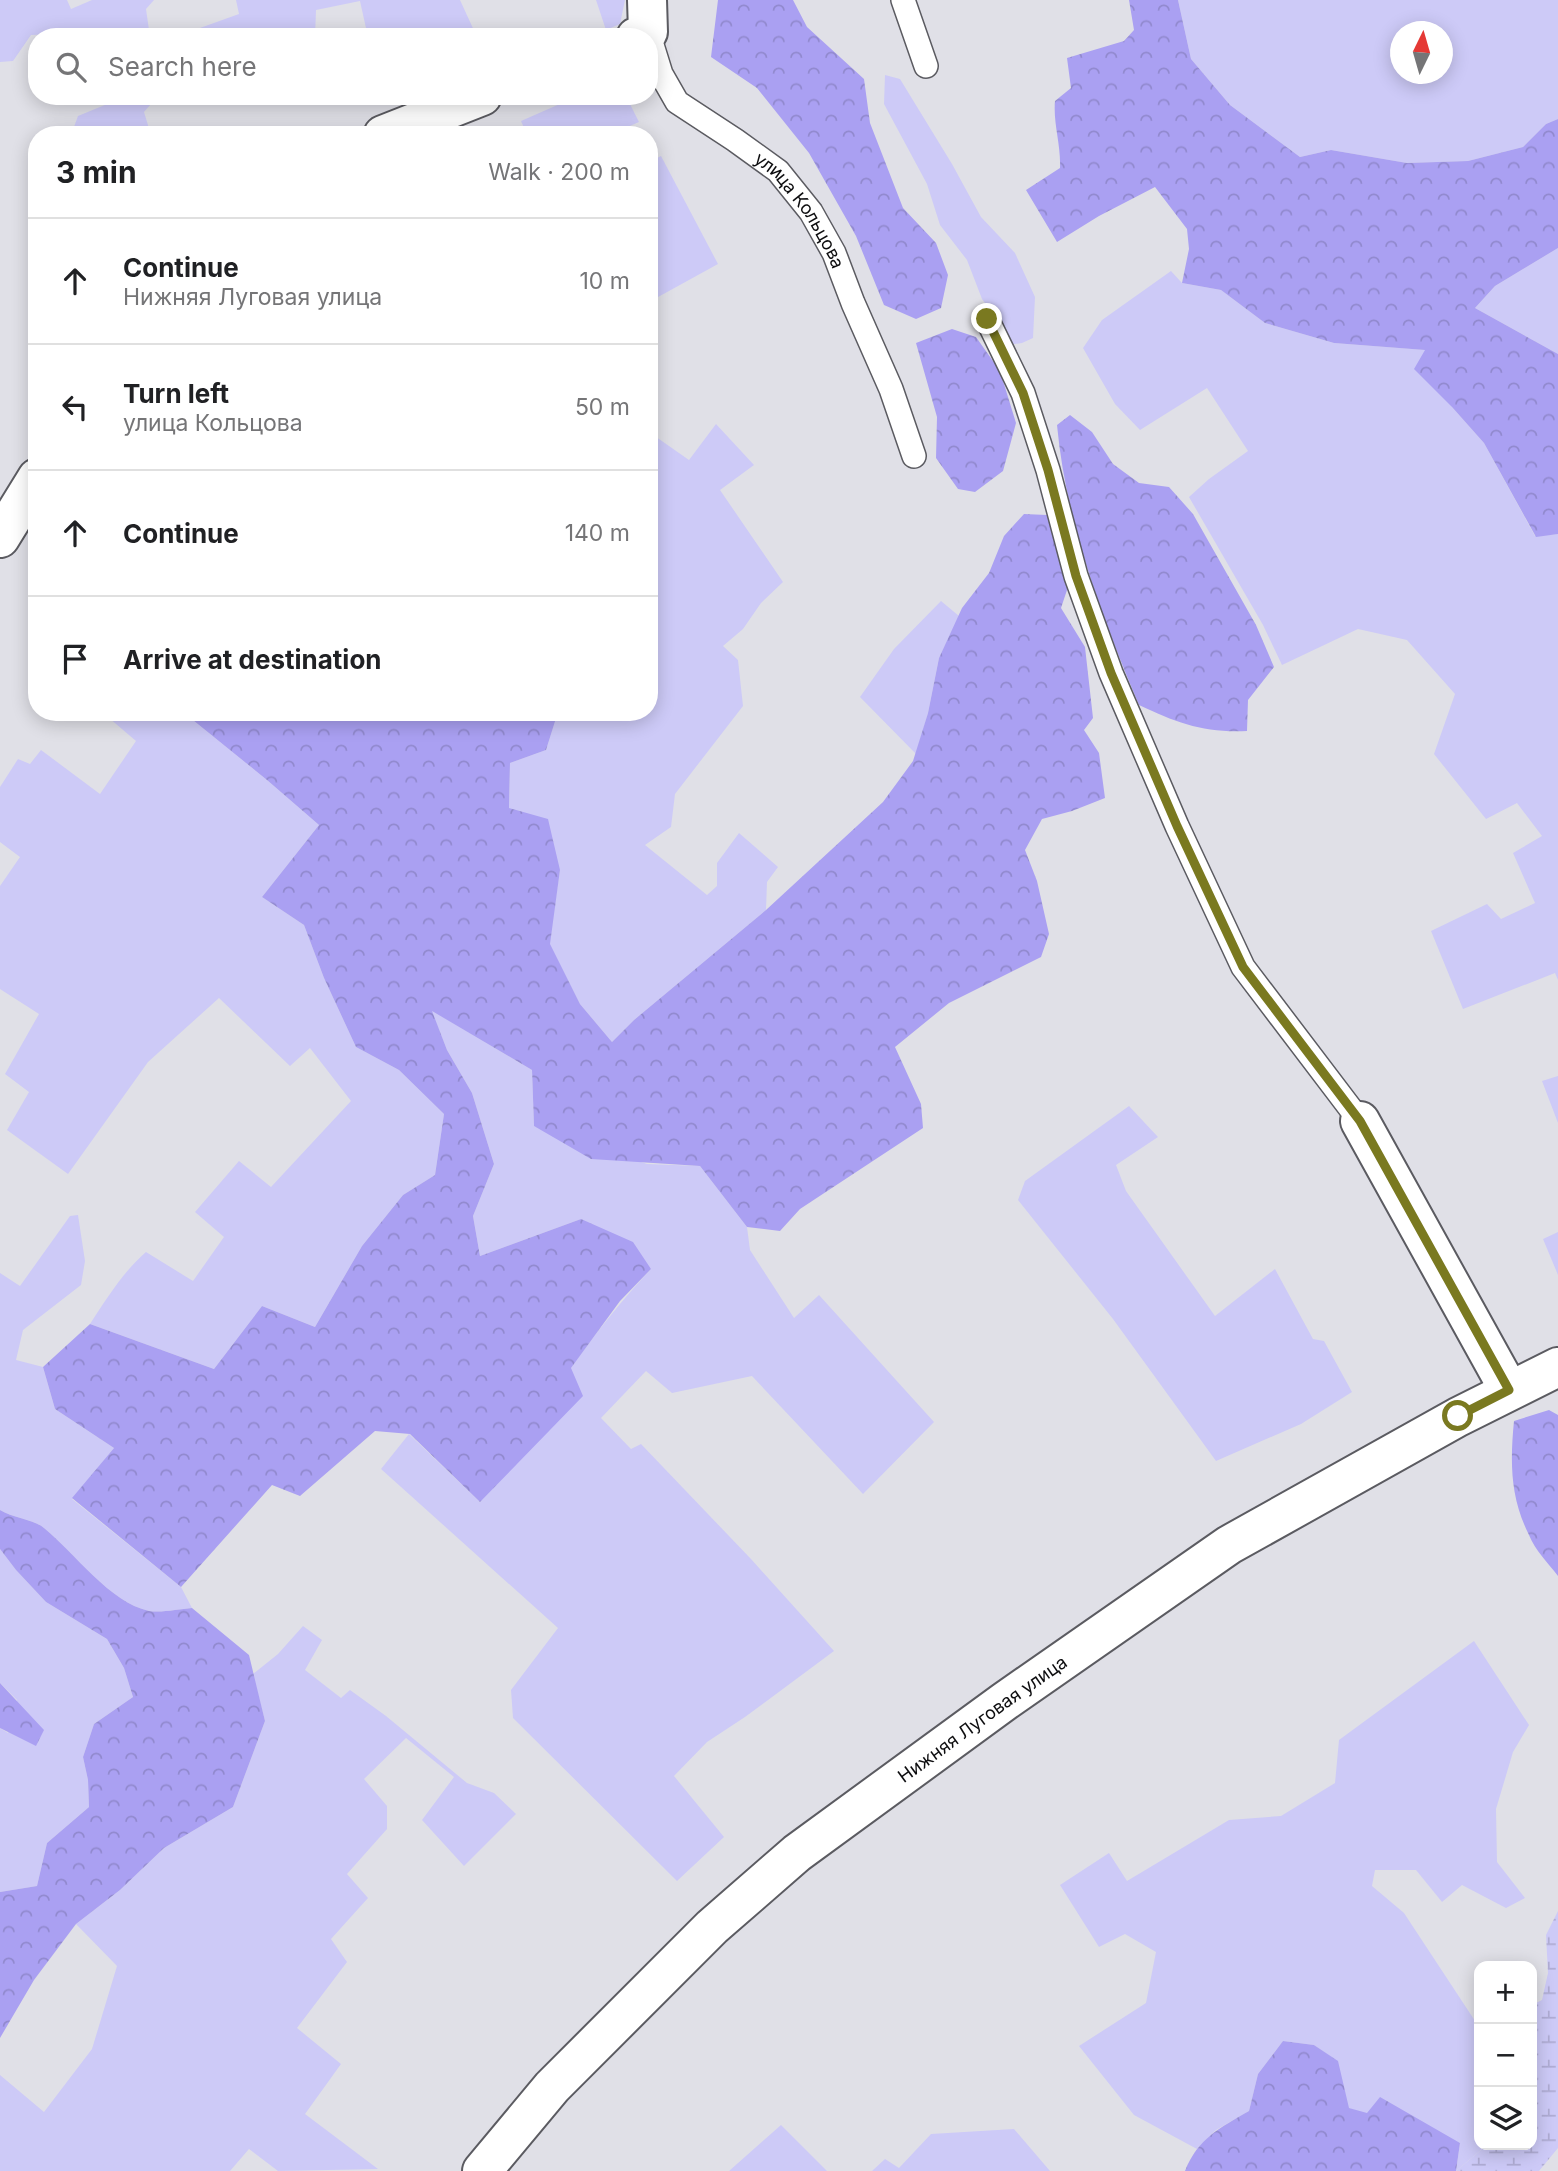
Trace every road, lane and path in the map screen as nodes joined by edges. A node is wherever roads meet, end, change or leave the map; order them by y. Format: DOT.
graph roads {
  1 [pos="903,0"];
  2 [pos="658,65"];
  3 [pos="926,66"];
  4 [pos="459,105"];
  5 [pos="406,126"];
  6 [pos="987,319"];
  7 [pos="914,456"];
  8 [pos="28,493"];
  9 [pos="0,538"];
  10 [pos="1360,1121"];
  11 [pos="1558,1367"];
  12 [pos="1509,1390"];
  13 [pos="482,2171"];
  1 -- 3 [label="lane"];
  2 -- 7 [label="lane, улица Кольцова"];
  4 -- 5 [label="street"];
  6 -- 10 [label="lane"];
  8 -- 9 [label="street"];
  10 -- 12 [label="street"];
  11 -- 12 [label="street, Нижняя Луговая улица"];
  12 -- 13 [label="street, Нижняя Луговая улица"];
}
